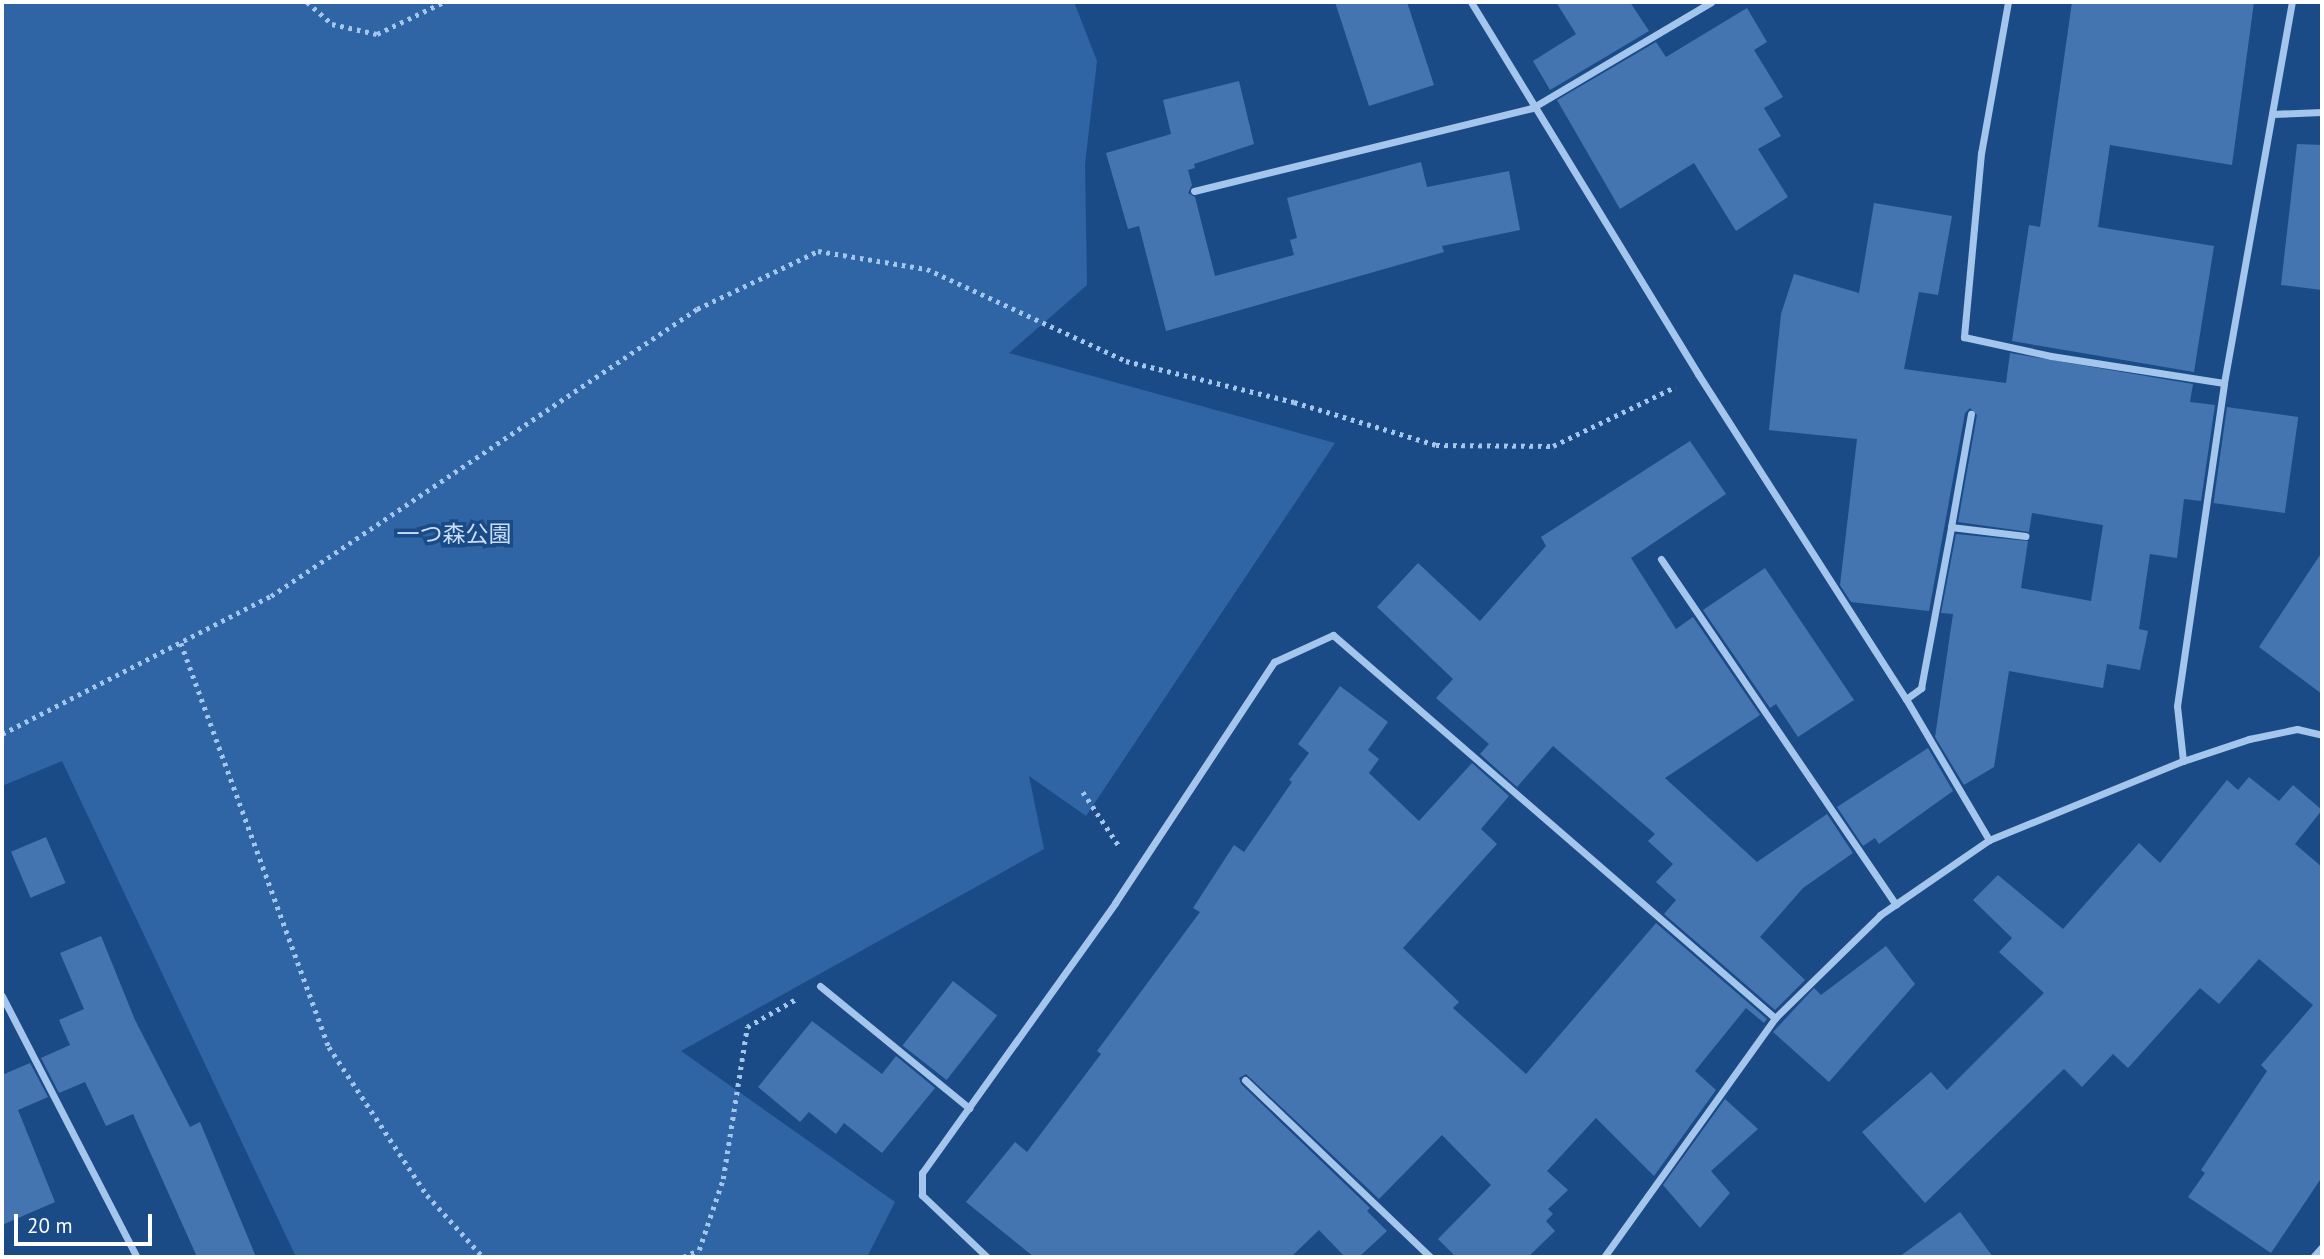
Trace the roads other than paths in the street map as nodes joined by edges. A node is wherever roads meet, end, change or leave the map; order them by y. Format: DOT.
graph roads {
  1 [pos="1471,2"];
  2 [pos="1711,2"];
  3 [pos="2008,2"];
  4 [pos="2292,2"];
  5 [pos="1532,108"];
  6 [pos="2322,112"];
  7 [pos="2272,114"];
  8 [pos="1194,191"];
  9 [pos="2224,383"];
  10 [pos="1971,414"];
  11 [pos="1951,527"];
  12 [pos="2025,536"];
  13 [pos="1661,559"];
  14 [pos="1906,699"];
  15 [pos="2322,735"];
  16 [pos="2183,761"];
  17 [pos="1989,841"];
  18 [pos="1896,905"];
  19 [pos="820,986"];
  20 [pos="2,996"];
  21 [pos="1775,1018"];
  22 [pos="1245,1080"];
  23 [pos="969,1108"];
  24 [pos="2322,1247"];
  25 [pos="137,1257"];
  26 [pos="987,1257"];
  27 [pos="1430,1257"];
  28 [pos="1604,1257"];
  29 [pos="2313,1257"];
  1 -- 5 [label="street"];
  2 -- 5 [label="street"];
  3 -- 9 [label="street"];
  4 -- 7 [label="street"];
  5 -- 8 [label="street"];
  5 -- 14 [label="street"];
  6 -- 7 [label="street"];
  7 -- 9 [label="street"];
  9 -- 16 [label="street"];
  10 -- 11 [label="street"];
  11 -- 12 [label="street"];
  11 -- 14 [label="street"];
  13 -- 18 [label="street"];
  14 -- 17 [label="street"];
  15 -- 16 [label="street"];
  16 -- 17 [label="street"];
  17 -- 18 [label="street"];
  18 -- 21 [label="street"];
  19 -- 23 [label="street"];
  20 -- 25 [label="street"];
  21 -- 23 [label="street"];
  21 -- 28 [label="street"];
  22 -- 27 [label="street"];
  23 -- 26 [label="street"];
  24 -- 29 [label="street"];
}
